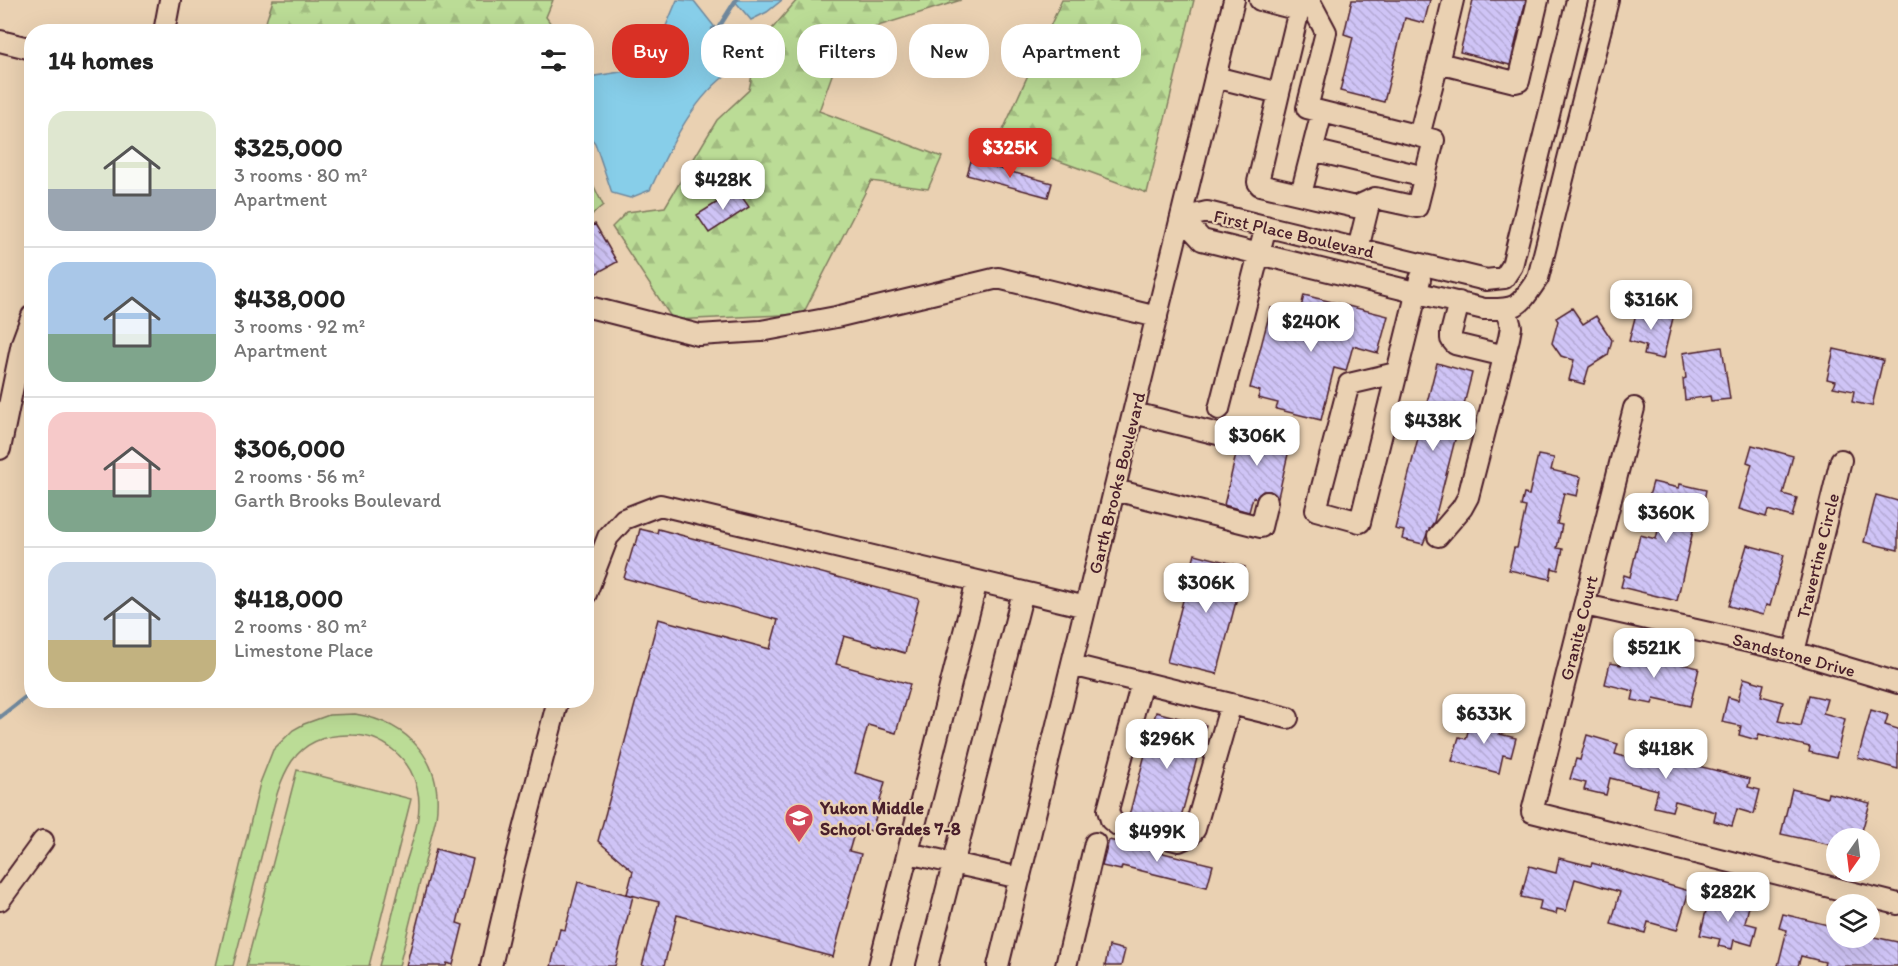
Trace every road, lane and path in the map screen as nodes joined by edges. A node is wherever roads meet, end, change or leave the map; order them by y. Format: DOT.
graph roads {
  1 [pos="170,0"];
  2 [pos="1234,0"];
  3 [pos="1260,0"];
  4 [pos="1453,0"];
  5 [pos="1538,0"];
  6 [pos="1577,0"];
  7 [pos="1608,0"];
  8 [pos="1303,3"];
  9 [pos="166,24"];
  10 [pos="0,41"];
  11 [pos="24,47"];
  12 [pos="1438,63"];
  13 [pos="1561,66"];
  14 [pos="1590,73"];
  15 [pos="1215,77"];
  16 [pos="1279,93"];
  17 [pos="1322,112"];
  18 [pos="1419,136"];
  19 [pos="1312,150"];
  20 [pos="1425,177"];
  21 [pos="1301,194"];
  22 [pos="1370,200"];
  23 [pos="1182,218"];
  24 [pos="1266,226"];
  25 [pos="1358,249"];
  26 [pos="1258,254"];
  27 [pos="1424,265"];
  28 [pos="1417,292"];
  29 [pos="1459,302"];
  30 [pos="594,309"];
  31 [pos="1506,309"];
  32 [pos="1157,317"];
  33 [pos="24,338"];
  34 [pos="1504,356"];
  35 [pos="1396,373"];
  36 [pos="1634,408"];
  37 [pos="1219,409"];
  38 [pos="1134,413"];
  39 [pos="1218,434"];
  40 [pos="0,449"];
  41 [pos="1841,460"];
  42 [pos="1115,490"];
  43 [pos="1267,502"];
  44 [pos="1438,536"];
  45 [pos="594,573"];
  46 [pos="976,581"];
  47 [pos="1023,592"];
  48 [pos="1585,605"];
  49 [pos="1086,607"];
  50 [pos="1794,652"];
  51 [pos="1072,665"];
  52 [pos="1142,682"];
  53 [pos="1898,683"];
  54 [pos="1231,704"];
  55 [pos="556,708"];
  56 [pos="1288,718"];
  57 [pos="43,841"];
  58 [pos="1095,843"];
  59 [pos="908,853"];
  60 [pos="953,863"];
  61 [pos="1020,878"];
  62 [pos="0,900"];
  63 [pos="1898,904"];
  64 [pos="491,966"];
  65 [pos="879,966"];
  66 [pos="927,966"];
  67 [pos="998,966"];
  68 [pos="1066,966"];
  1 -- 9 [label="street"];
  2 -- 15 [label="street, Garth Brooks Boulevard"];
  3 -- 8 [label="street"];
  4 -- 12 [label="street"];
  5 -- 12 [label="street"];
  6 -- 13 [label="street, First Place Boulevard"];
  7 -- 14 [label="street"];
  8 -- 16 [label="street"];
  8 -- 17 [label="street"];
  10 -- 11 [label="street"];
  12 -- 18 [label="street"];
  13 -- 14 [label="street"];
  13 -- 27 [label="street, First Place Boulevard"];
  14 -- 31 [label="street"];
  15 -- 16 [label="street"];
  15 -- 23 [label="street, Garth Brooks Boulevard"];
  16 -- 21 [label="street"];
  17 -- 18 [label="street"];
  17 -- 19 [label="street"];
  18 -- 20 [label="street"];
  19 -- 20 [label="street"];
  19 -- 21 [label="street"];
  20 -- 22 [label="street"];
  21 -- 22 [label="street"];
  22 -- 25 [label="street"];
  23 -- 24 [label="street, First Place Boulevard"];
  23 -- 26 [label="street, First Place Boulevard"];
  23 -- 32 [label="street, Garth Brooks Boulevard"];
  24 -- 25 [label="street, First Place Boulevard"];
  24 -- 26 [label="street"];
  25 -- 27 [label="street, First Place Boulevard"];
  26 -- 28 [label="street, First Place Boulevard"];
  26 -- 37 [label="street"];
  27 -- 28 [label="street"];
  28 -- 29 [label="street, First Place Boulevard"];
  28 -- 35 [label="street"];
  29 -- 31 [label="street, First Place Boulevard"];
  29 -- 34 [label="street"];
  30 -- 32 [label="street"];
  31 -- 34 [label="street"];
  32 -- 38 [label="street, Garth Brooks Boulevard"];
  33 -- 40 [label="street"];
  34 -- 44 [label="street"];
  35 -- 35 [label="street"];
  36 -- 48 [label="street, Granite Court"];
  38 -- 39 [label="street"];
  38 -- 42 [label="street, Garth Brooks Boulevard"];
  41 -- 50 [label="street, Travertine Circle"];
  42 -- 43 [label="street"];
  42 -- 49 [label="street, Garth Brooks Boulevard"];
  45 -- 46 [label="street"];
  46 -- 47 [label="street"];
  46 -- 59 [label="street"];
  47 -- 49 [label="street"];
  47 -- 60 [label="street"];
  48 -- 50 [label="street, Sandstone Drive"];
  48 -- 63 [label="street, Granite Court"];
  49 -- 51 [label="street, Garth Brooks Boulevard"];
  50 -- 53 [label="street, Sandstone Drive"];
  51 -- 52 [label="street"];
  51 -- 61 [label="street, Garth Brooks Boulevard"];
  52 -- 54 [label="street"];
  52 -- 54 [label="street"];
  54 -- 56 [label="street"];
  55 -- 64 [label="street"];
  57 -- 62 [label="street"];
  58 -- 68 [label="street"];
  59 -- 60 [label="street"];
  59 -- 65 [label="street"];
  60 -- 61 [label="street"];
  60 -- 66 [label="street"];
  61 -- 67 [label="street, Garth Brooks Boulevard"];
}
